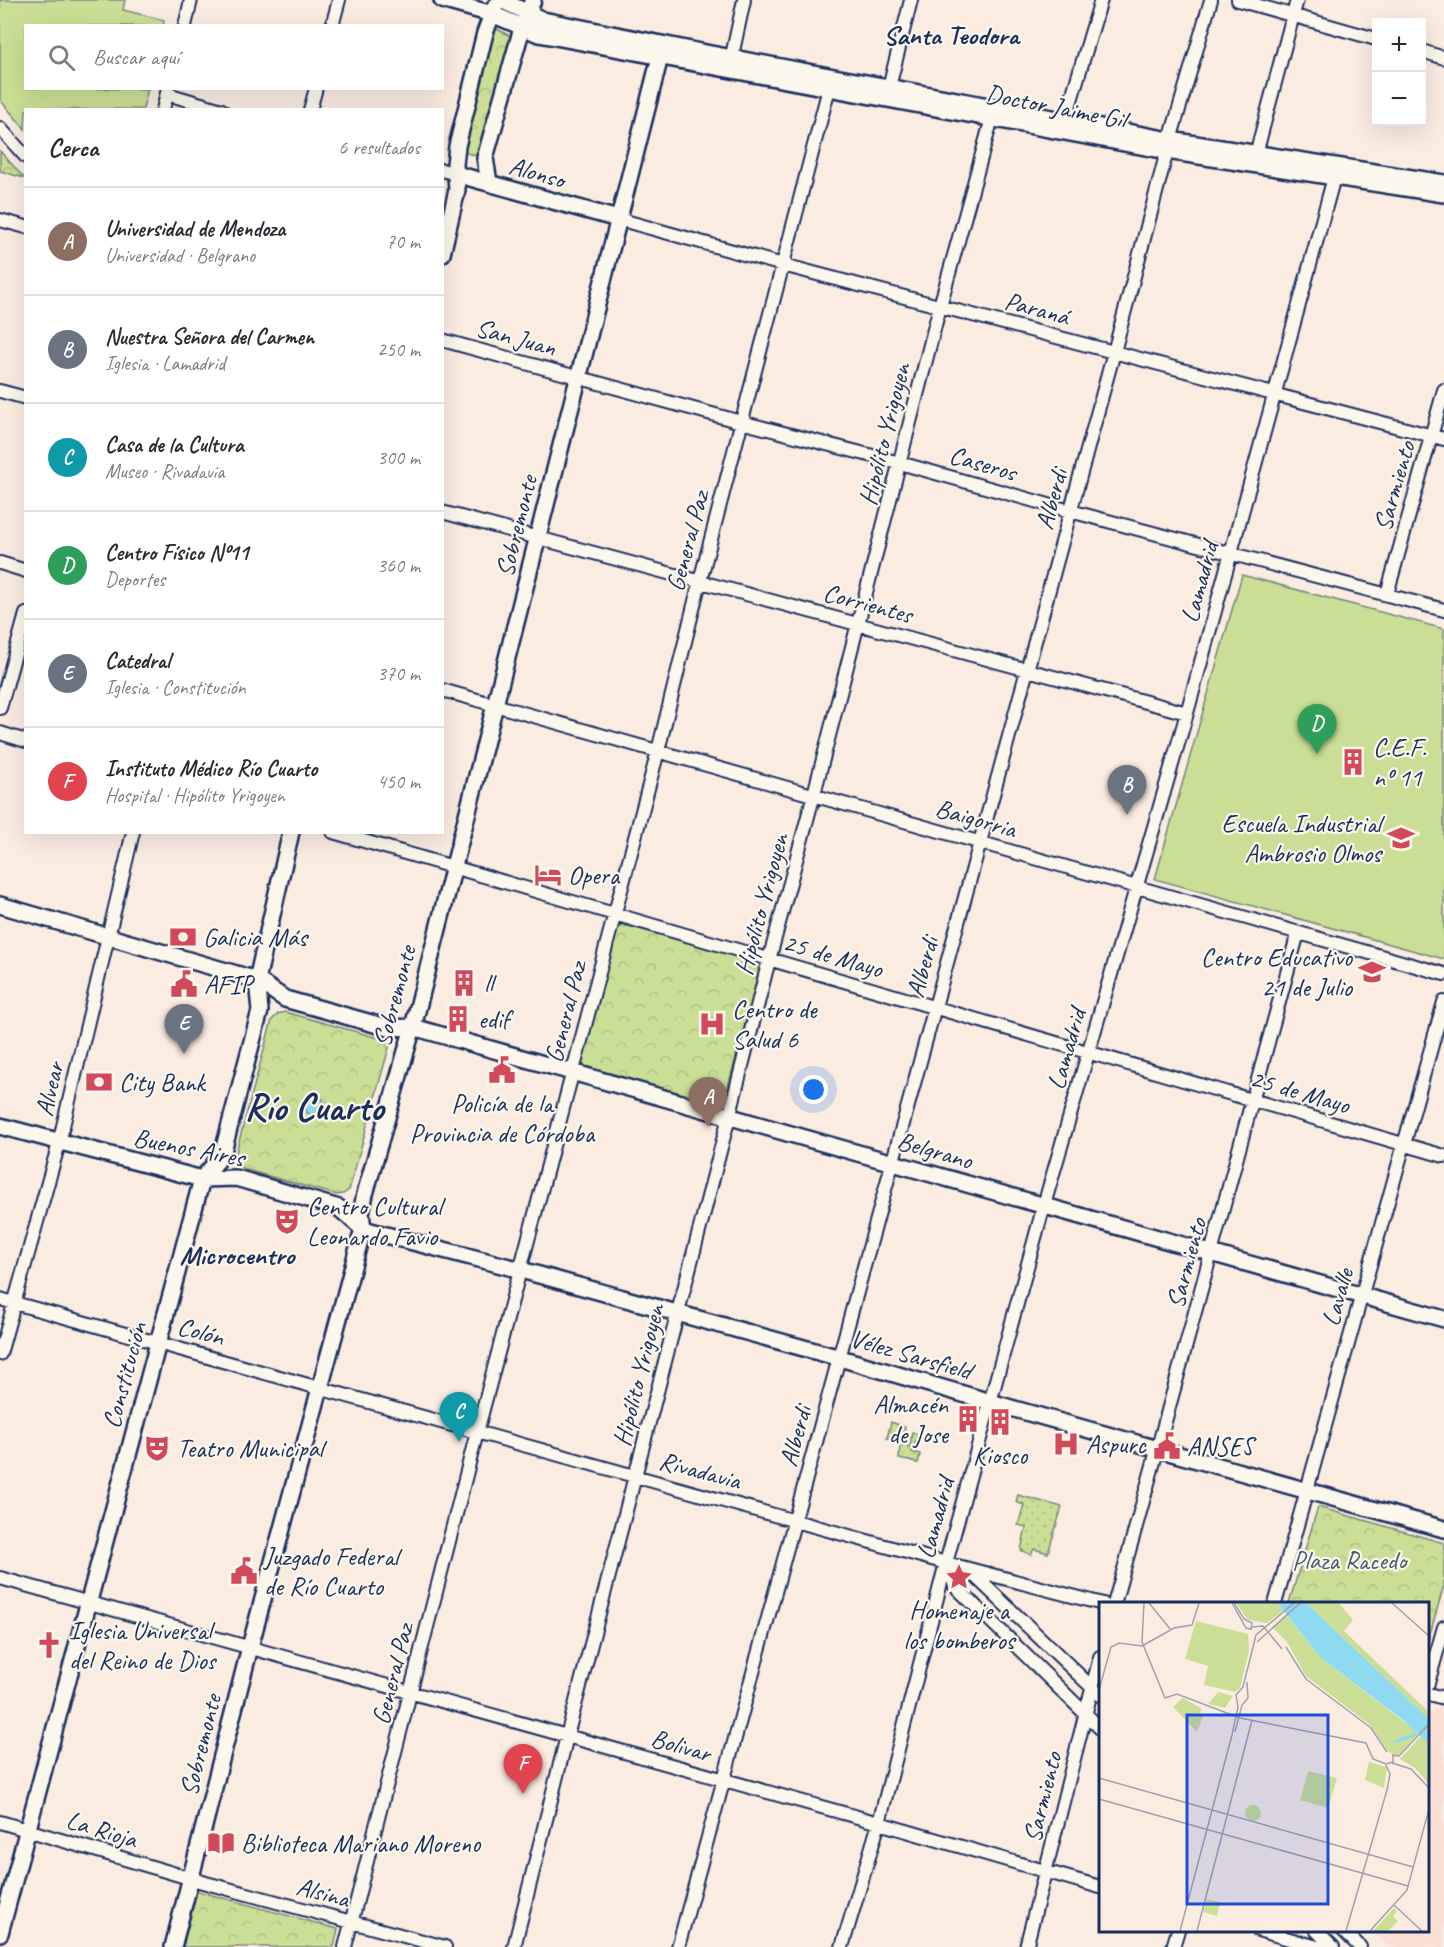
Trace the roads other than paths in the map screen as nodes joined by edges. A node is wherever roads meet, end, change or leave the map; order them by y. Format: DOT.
graph roads {
  1 [pos="191,0"];
  2 [pos="339,0"];
  3 [pos="442,0"];
  4 [pos="501,0"];
  5 [pos="744,0"];
  6 [pos="911,0"];
  7 [pos="1101,0"];
  8 [pos="1211,0"];
  9 [pos="1238,0"];
  10 [pos="1297,0"];
  11 [pos="530,6"];
  12 [pos="494,7"];
  13 [pos="1292,16"];
  14 [pos="185,24"];
  15 [pos="333,24"];
  16 [pos="522,28"];
  17 [pos="1372,38"];
  18 [pos="1426,52"];
  19 [pos="660,57"];
  20 [pos="1444,58"];
  21 [pos="730,64"];
  22 [pos="829,88"];
  23 [pos="315,90"];
  24 [pos="168,92"];
  25 [pos="887,92"];
  26 [pos="164,108"];
  27 [pos="216,108"];
  28 [pos="311,108"];
  29 [pos="992,118"];
  30 [pos="1064,126"];
  31 [pos="0,128"];
  32 [pos="1169,146"];
  33 [pos="1256,154"];
  34 [pos="24,155"];
  35 [pos="1336,171"];
  36 [pos="449,172"];
  37 [pos="489,183"];
  38 [pos="1444,183"];
  39 [pos="1444,194"];
  40 [pos="618,219"];
  41 [pos="0,220"];
  42 [pos="24,226"];
  43 [pos="444,245"];
  44 [pos="783,265"];
  45 [pos="940,306"];
  46 [pos="444,341"];
  47 [pos="1114,352"];
  48 [pos="578,377"];
  49 [pos="1444,390"];
  50 [pos="0,391"];
  51 [pos="1275,396"];
  52 [pos="24,397"];
  53 [pos="741,422"];
  54 [pos="1438,437"];
  55 [pos="900,463"];
  56 [pos="1070,511"];
  57 [pos="444,513"];
  58 [pos="538,537"];
  59 [pos="1230,553"];
  60 [pos="0,563"];
  61 [pos="24,570"];
  62 [pos="700,581"];
  63 [pos="1387,594"];
  64 [pos="1444,610"];
  65 [pos="24,621"];
  66 [pos="858,624"];
  67 [pos="1027,670"];
  68 [pos="444,691"];
  69 [pos="496,704"];
  70 [pos="0,708"];
  71 [pos="1187,714"];
  72 [pos="0,733"];
  73 [pos="24,740"];
  74 [pos="658,751"];
  75 [pos="814,794"];
  76 [pos="133,834"];
  77 [pos="291,834"];
  78 [pos="340,834"];
  79 [pos="980,842"];
  80 [pos="453,866"];
  81 [pos="1136,887"];
  82 [pos="0,905"];
  83 [pos="614,914"];
  84 [pos="1298,933"];
  85 [pos="107,938"];
  86 [pos="768,960"];
  87 [pos="1444,974"];
  88 [pos="257,980"];
  89 [pos="1444,1002"];
  90 [pos="934,1008"];
  91 [pos="413,1027"];
  92 [pos="1088,1053"];
  93 [pos="573,1072"];
  94 [pos="1252,1100"];
  95 [pos="729,1117"];
  96 [pos="0,1126"];
  97 [pos="59,1143"];
  98 [pos="1404,1144"];
  99 [pos="1444,1156"];
  100 [pos="893,1163"];
  101 [pos="202,1179"];
  102 [pos="1044,1205"];
  103 [pos="363,1229"];
  104 [pos="1212,1253"];
  105 [pos="521,1270"];
  106 [pos="1360,1296"];
  107 [pos="0,1299"];
  108 [pos="14,1303"];
  109 [pos="676,1314"];
  110 [pos="1444,1319"];
  111 [pos="157,1342"];
  112 [pos="0,1354"];
  113 [pos="840,1358"];
  114 [pos="320,1387"];
  115 [pos="991,1402"];
  116 [pos="477,1432"];
  117 [pos="1158,1449"];
  118 [pos="635,1475"];
  119 [pos="1307,1490"];
  120 [pos="795,1520"];
  121 [pos="1444,1529"];
  122 [pos="946,1563"];
  123 [pos="0,1578"];
  124 [pos="1115,1602"];
  125 [pos="1276,1602"];
  126 [pos="89,1603"];
  127 [pos="1099,1603"];
  128 [pos="1444,1626"];
  129 [pos="250,1647"];
  130 [pos="1099,1674"];
  131 [pos="1429,1679"];
  132 [pos="1097,1691"];
  133 [pos="411,1693"];
  134 [pos="1429,1694"];
  135 [pos="1444,1698"];
  136 [pos="1086,1714"];
  137 [pos="1099,1726"];
  138 [pos="567,1736"];
  139 [pos="724,1781"];
  140 [pos="0,1822"];
  141 [pos="879,1823"];
  142 [pos="28,1830"];
  143 [pos="1046,1872"];
  144 [pos="191,1879"];
  145 [pos="1099,1886"];
  146 [pos="351,1922"];
  147 [pos="1177,1932"];
  148 [pos="1265,1932"];
  149 [pos="1318,1932"];
  150 [pos="0,1933"];
  151 [pos="1348,1936"];
  152 [pos="173,1947"];
  153 [pos="345,1947"];
  154 [pos="445,1947"];
  155 [pos="514,1947"];
  156 [pos="678,1947"];
  157 [pos="842,1947"];
  158 [pos="1026,1947"];
  159 [pos="1173,1947"];
  160 [pos="1317,1947"];
  161 [pos="1334,1947"];
  162 [pos="1360,1947"];
  1 -- 14 [label="street"];
  2 -- 15 [label="street"];
  3 -- 12 [label="main road, Doctor Jaime Gil"];
  4 -- 11 [label="main road"];
  5 -- 21 [label="street"];
  6 -- 25 [label="street"];
  7 -- 30 [label="street"];
  8 -- 32 [label="street, Alberdi"];
  9 -- 13 [label="street"];
  10 -- 13 [label="street"];
  11 -- 16 [label="main road"];
  11 -- 21 [label="main road"];
  12 -- 16 [label="main road, Doctor Jaime Gil"];
  12 -- 36 [label="main road"];
  13 -- 17 [label="street"];
  13 -- 33 [label="street"];
  16 -- 19 [label="main road, Doctor Jaime Gil"];
  16 -- 37 [label="main road"];
  18 -- 20 [label="street"];
  19 -- 21 [label="main road, Doctor Jaime Gil"];
  19 -- 40 [label="main road, Sobremonte"];
  21 -- 22 [label="main road, Doctor Jaime Gil"];
  21 -- 25 [label="main road, Doctor Jaime Gil"];
  22 -- 25 [label="main road, Doctor Jaime Gil"];
  22 -- 44 [label="street, General Paz"];
  23 -- 28 [label="street"];
  24 -- 26 [label="street"];
  24 -- 27 [label="street"];
  25 -- 29 [label="main road, Doctor Jaime Gil"];
  25 -- 30 [label="main road, Doctor Jaime Gil"];
  29 -- 30 [label="main road, Doctor Jaime Gil"];
  29 -- 45 [label="street, Hipólito Yrigoyen"];
  30 -- 32 [label="main road, Doctor Jaime Gil"];
  31 -- 34 [label="street"];
  32 -- 33 [label="main road, Doctor Jaime Gil"];
  32 -- 35 [label="main road, Doctor Jaime Gil"];
  32 -- 47 [label="street, Alberdi"];
  33 -- 35 [label="main road, Doctor Jaime Gil"];
  35 -- 38 [label="main road, Doctor Jaime Gil"];
  35 -- 39 [label="main road, Doctor Jaime Gil"];
  35 -- 51 [label="street, Lamadrid"];
  36 -- 37 [label="main road, Alonso"];
  36 -- 43 [label="main road"];
  37 -- 40 [label="main road, Alonso"];
  40 -- 44 [label="street, Paraná"];
  40 -- 48 [label="main road, Sobremonte"];
  41 -- 42 [label="street"];
  44 -- 45 [label="street, Paraná"];
  44 -- 53 [label="street, General Paz"];
  45 -- 47 [label="street, Paraná"];
  45 -- 55 [label="street, Hipólito Yrigoyen"];
  46 -- 48 [label="street, San Juan"];
  47 -- 51 [label="street, Paraná"];
  47 -- 56 [label="street, Alberdi"];
  48 -- 53 [label="street, Caseros"];
  48 -- 58 [label="main road, Sobremonte"];
  49 -- 54 [label="street, Sarmiento"];
  50 -- 52 [label="street"];
  51 -- 54 [label="street, Paraná"];
  51 -- 59 [label="street, Lamadrid"];
  53 -- 55 [label="street, Caseros"];
  53 -- 62 [label="street, General Paz"];
  54 -- 63 [label="street, Sarmiento"];
  55 -- 56 [label="street, Caseros"];
  55 -- 66 [label="street, Hipólito Yrigoyen"];
  56 -- 59 [label="street, Caseros"];
  56 -- 67 [label="street, Alberdi"];
  57 -- 58 [label="street, Corrientes"];
  58 -- 62 [label="street, Corrientes"];
  58 -- 69 [label="main road, Sobremonte"];
  59 -- 63 [label="street, Caseros"];
  59 -- 71 [label="street, Lamadrid"];
  60 -- 61 [label="street"];
  62 -- 66 [label="street, Corrientes"];
  62 -- 74 [label="street, General Paz"];
  63 -- 64 [label="street, Caseros"];
  65 -- 70 [label="street"];
  66 -- 67 [label="street, Corrientes"];
  66 -- 75 [label="street, Hipólito Yrigoyen"];
  67 -- 71 [label="street, Corrientes"];
  67 -- 79 [label="street, Alberdi"];
  68 -- 69 [label="street, Baigorria"];
  69 -- 74 [label="street, Baigorria"];
  69 -- 80 [label="main road, Sobremonte"];
  71 -- 81 [label="street, Lamadrid"];
  72 -- 73 [label="street"];
  74 -- 75 [label="street, Baigorria"];
  74 -- 83 [label="street, General Paz"];
  75 -- 79 [label="street, Baigorria"];
  75 -- 86 [label="street, Hipólito Yrigoyen"];
  76 -- 85 [label="street, Alvear"];
  77 -- 88 [label="main road, Constitución"];
  78 -- 80 [label="street, 25 de Mayo"];
  79 -- 81 [label="street, Baigorria"];
  79 -- 90 [label="street, Alberdi"];
  80 -- 83 [label="street, 25 de Mayo"];
  80 -- 91 [label="main road, Sobremonte"];
  81 -- 84 [label="street, Baigorria"];
  81 -- 92 [label="street, Lamadrid"];
  82 -- 85 [label="main road, Belgrano"];
  83 -- 86 [label="street, 25 de Mayo"];
  83 -- 93 [label="street, General Paz"];
  84 -- 87 [label="street, Baigorria"];
  84 -- 94 [label="street, Sarmiento"];
  85 -- 88 [label="main road, Belgrano"];
  85 -- 97 [label="street, Alvear"];
  86 -- 90 [label="street, 25 de Mayo"];
  86 -- 95 [label="street, Hipólito Yrigoyen"];
  88 -- 91 [label="main road, Belgrano"];
  88 -- 101 [label="main road, Constitución"];
  89 -- 98 [label="street, Lavalle"];
  90 -- 92 [label="street, 25 de Mayo"];
  90 -- 100 [label="street, Alberdi"];
  91 -- 93 [label="main road, Belgrano"];
  91 -- 103 [label="main road, Sobremonte"];
  92 -- 94 [label="street, 25 de Mayo"];
  92 -- 102 [label="street, Lamadrid"];
  93 -- 95 [label="main road, Belgrano"];
  93 -- 105 [label="street, General Paz"];
  94 -- 98 [label="street, 25 de Mayo"];
  94 -- 104 [label="street, Sarmiento"];
  95 -- 100 [label="main road, Belgrano"];
  95 -- 109 [label="street, Hipólito Yrigoyen"];
  96 -- 97 [label="main road, Buenos Aires"];
  97 -- 101 [label="main road, Buenos Aires"];
  97 -- 108 [label="street, Alvear"];
  98 -- 99 [label="street, 25 de Mayo"];
  98 -- 106 [label="street, Lavalle"];
  100 -- 102 [label="main road, Belgrano"];
  100 -- 113 [label="street, Alberdi"];
  101 -- 103 [label="main road, Buenos Aires"];
  101 -- 111 [label="main road, Constitución"];
  102 -- 104 [label="main road, Belgrano"];
  102 -- 115 [label="street, Lamadrid"];
  103 -- 105 [label="main road, Vélez Sarsfield"];
  103 -- 114 [label="main road, Sobremonte"];
  104 -- 106 [label="main road, Belgrano"];
  104 -- 117 [label="street, Sarmiento"];
  105 -- 109 [label="main road, Vélez Sarsfield"];
  105 -- 116 [label="street, General Paz"];
  106 -- 110 [label="main road, Belgrano"];
  106 -- 119 [label="street, Lavalle"];
  107 -- 108 [label="street, Colón"];
  108 -- 111 [label="street, Colón"];
  108 -- 112 [label="street, Alvear"];
  109 -- 113 [label="main road, Vélez Sarsfield"];
  109 -- 118 [label="street, Hipólito Yrigoyen"];
  111 -- 114 [label="street, Colón"];
  111 -- 126 [label="main road, Constitución"];
  113 -- 115 [label="main road, Vélez Sarsfield"];
  113 -- 120 [label="street, Alberdi"];
  114 -- 116 [label="street, Rivadavia"];
  114 -- 129 [label="main road, Sobremonte"];
  115 -- 117 [label="main road, Vélez Sarsfield"];
  115 -- 122 [label="street, Lamadrid"];
  116 -- 118 [label="street, Rivadavia"];
  116 -- 133 [label="street, General Paz"];
  117 -- 119 [label="main road, Vélez Sarsfield"];
  117 -- 124 [label="street, Sarmiento"];
  118 -- 120 [label="street, Rivadavia"];
  118 -- 138 [label="street, Hipólito Yrigoyen"];
  119 -- 121 [label="main road, Vélez Sarsfield"];
  119 -- 125 [label="street, Lavalle"];
  120 -- 122 [label="street, Rivadavia"];
  120 -- 139 [label="street, Alberdi"];
  122 -- 127 [label="street, Rivadavia"];
  122 -- 132 [label="street"];
  122 -- 136 [label="street"];
  122 -- 141 [label="street, Lamadrid"];
  123 -- 126 [label="street, Bolivar"];
  126 -- 129 [label="street, Bolivar"];
  126 -- 142 [label="main road, Constitución"];
  128 -- 131 [label="street"];
  129 -- 133 [label="street, Bolivar"];
  129 -- 144 [label="main road, Sobremonte"];
  130 -- 132 [label="street, Sarmiento"];
  132 -- 136 [label="street, Sarmiento"];
  133 -- 138 [label="street, Bolivar"];
  133 -- 146 [label="street, General Paz"];
  134 -- 135 [label="street"];
  136 -- 137 [label="street"];
  136 -- 143 [label="street, Sarmiento"];
  138 -- 139 [label="street, Bolivar"];
  138 -- 155 [label="street, Hipólito Yrigoyen"];
  139 -- 141 [label="street, Bolivar"];
  139 -- 156 [label="street, Alberdi"];
  140 -- 142 [label="street, La Rioja"];
  141 -- 143 [label="street, Bolivar"];
  141 -- 157 [label="street, Lamadrid"];
  142 -- 144 [label="street, La Rioja"];
  142 -- 150 [label="main road, Constitución"];
  143 -- 145 [label="street, Bolivar"];
  143 -- 158 [label="street, Sarmiento"];
  144 -- 146 [label="street, Alsina"];
  144 -- 152 [label="main road, Sobremonte"];
  146 -- 153 [label="street, General Paz"];
  146 -- 154 [label="street, Alsina"];
  147 -- 159 [label="street"];
  148 -- 160 [label="street"];
  149 -- 161 [label="street"];
  151 -- 162 [label="street"];
}
